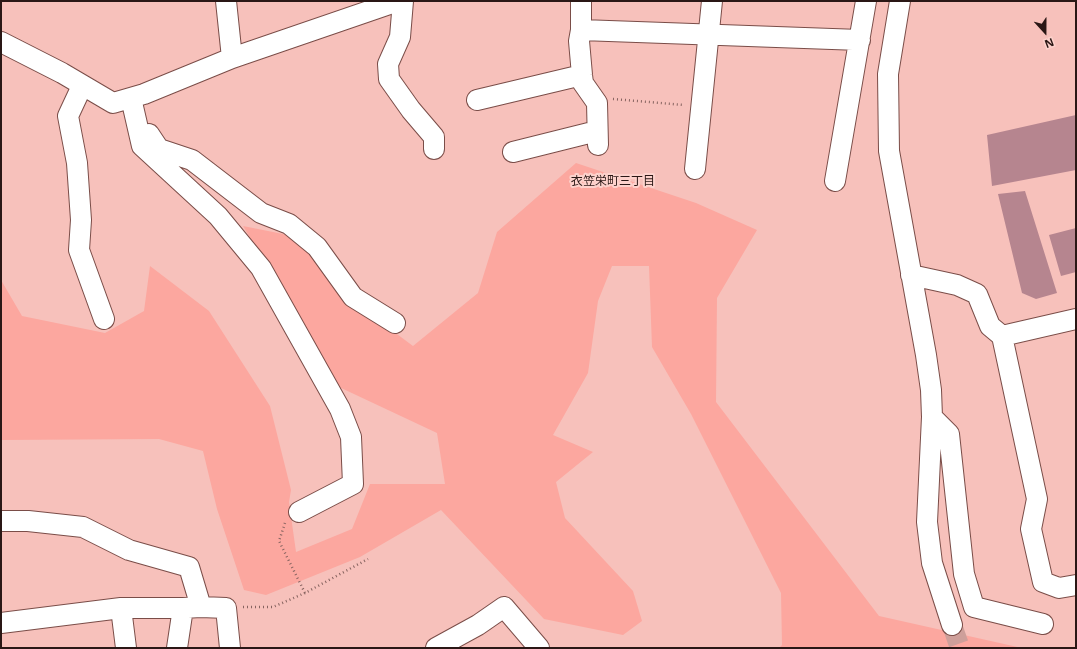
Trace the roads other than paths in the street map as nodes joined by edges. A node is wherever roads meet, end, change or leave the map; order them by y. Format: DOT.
graph roads {
  1 [pos="226,1"];
  2 [pos="581,1"];
  3 [pos="712,1"];
  4 [pos="866,1"];
  5 [pos="900,1"];
  6 [pos="395,2"];
  7 [pos="581,30"];
  8 [pos="709,35"];
  9 [pos="860,40"];
  10 [pos="1,42"];
  11 [pos="232,58"];
  12 [pos="582,75"];
  13 [pos="82,86"];
  14 [pos="137,96"];
  15 [pos="477,100"];
  16 [pos="434,149"];
  17 [pos="513,152"];
  18 [pos="696,169"];
  19 [pos="835,181"];
  20 [pos="911,275"];
  21 [pos="104,319"];
  22 [pos="1076,321"];
  23 [pos="395,323"];
  24 [pos="1002,336"];
  25 [pos="932,417"];
  26 [pos="299,512"];
  27 [pos="1,521"];
  28 [pos="1076,585"];
  29 [pos="121,608"];
  30 [pos="192,608"];
  31 [pos="1,623"];
  32 [pos="1043,624"];
  33 [pos="952,625"];
  34 [pos="126,648"];
  35 [pos="177,648"];
  36 [pos="230,648"];
  37 [pos="436,648"];
  38 [pos="539,648"];
  1 -- 11 [label="street"];
  2 -- 7 [label="street"];
  3 -- 8 [label="street"];
  4 -- 9 [label="street"];
  5 -- 20 [label="street"];
  6 -- 11 [label="street"];
  6 -- 16 [label="street"];
  7 -- 8 [label="street"];
  7 -- 12 [label="street"];
  8 -- 9 [label="street"];
  8 -- 18 [label="street"];
  9 -- 19 [label="street"];
  10 -- 13 [label="street"];
  11 -- 14 [label="street"];
  12 -- 15 [label="street"];
  12 -- 17 [label="street"];
  13 -- 14 [label="street"];
  13 -- 21 [label="street"];
  14 -- 23 [label="street"];
  14 -- 26 [label="street"];
  20 -- 24 [label="street"];
  20 -- 25 [label="street"];
  22 -- 24 [label="street"];
  24 -- 28 [label="street"];
  25 -- 32 [label="street"];
  25 -- 33 [label="street"];
  27 -- 30 [label="street"];
  29 -- 30 [label="street"];
  29 -- 31 [label="street"];
  29 -- 34 [label="street"];
  30 -- 35 [label="street"];
  30 -- 36 [label="street"];
  37 -- 38 [label="street"];
}
